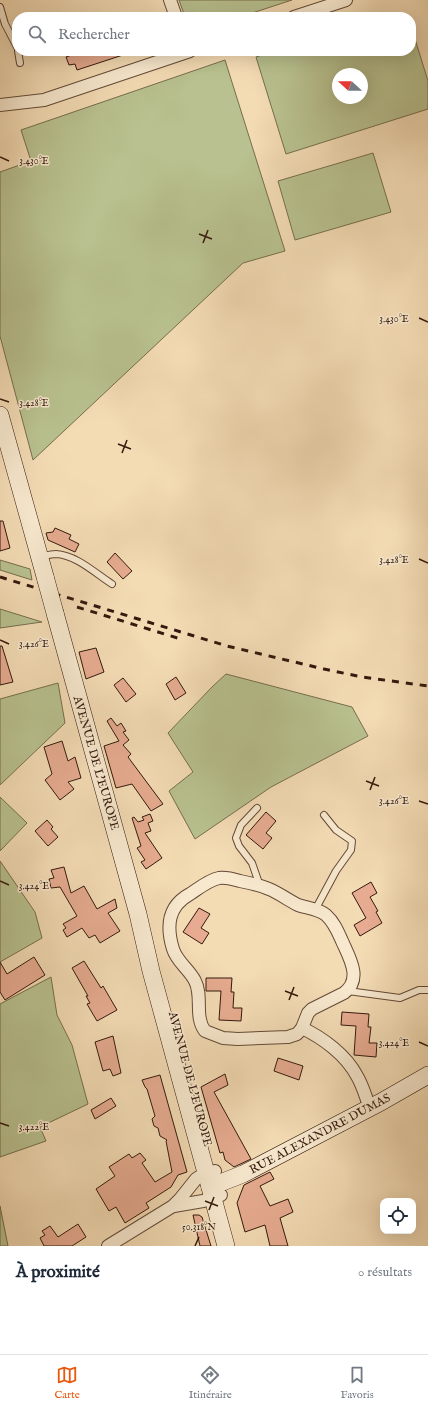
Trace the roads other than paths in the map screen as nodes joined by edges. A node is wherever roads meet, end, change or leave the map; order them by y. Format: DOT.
graph roads {
  1 [pos="170,0"];
  2 [pos="346,0"];
  3 [pos="0,7"];
  4 [pos="174,12"];
  5 [pos="309,12"];
  6 [pos="12,37"];
  7 [pos="19,56"];
  8 [pos="173,56"];
  9 [pos="20,63"];
  10 [pos="0,105"];
  11 [pos="0,414"];
  12 [pos="40,557"];
  13 [pos="112,584"];
  14 [pos="257,808"];
  15 [pos="324,815"];
  16 [pos="260,886"];
  17 [pos="315,910"];
  18 [pos="428,990"];
  19 [pos="348,991"];
  20 [pos="302,1028"];
  21 [pos="428,1075"];
  22 [pos="370,1108"];
  23 [pos="214,1185"];
  24 [pos="173,1206"];
  25 [pos="108,1246"];
  26 [pos="226,1246"];
  27 [pos="233,1246"];
  1 -- 4 [label="street"];
  2 -- 5 [label="street"];
  3 -- 6 [label="lane"];
  7 -- 9 [label="lane"];
  8 -- 10 [label="street"];
  11 -- 12 [label="main road"];
  12 -- 13 [label="lane"];
  12 -- 23 [label="main road, AVENUE DE L'EUROPE, bridge"];
  14 -- 16 [label="lane"];
  15 -- 17 [label="lane"];
  16 -- 17 [label="street"];
  16 -- 20 [label="street"];
  17 -- 19 [label="street"];
  18 -- 19 [label="lane"];
  19 -- 20 [label="street"];
  20 -- 22 [label="street"];
  21 -- 22 [label="main road, RUE ALEXANDRE DUMAS"];
  22 -- 23 [label="main road, RUE ALEXANDRE DUMAS"];
  23 -- 24 [label="street"];
  23 -- 24 [label="street"];
  23 -- 26 [label="main road, AVENUE DE L'EUROPE"];
  23 -- 27 [label="main road, AVENUE DE L'EUROPE"];
  24 -- 25 [label="street"];
}
